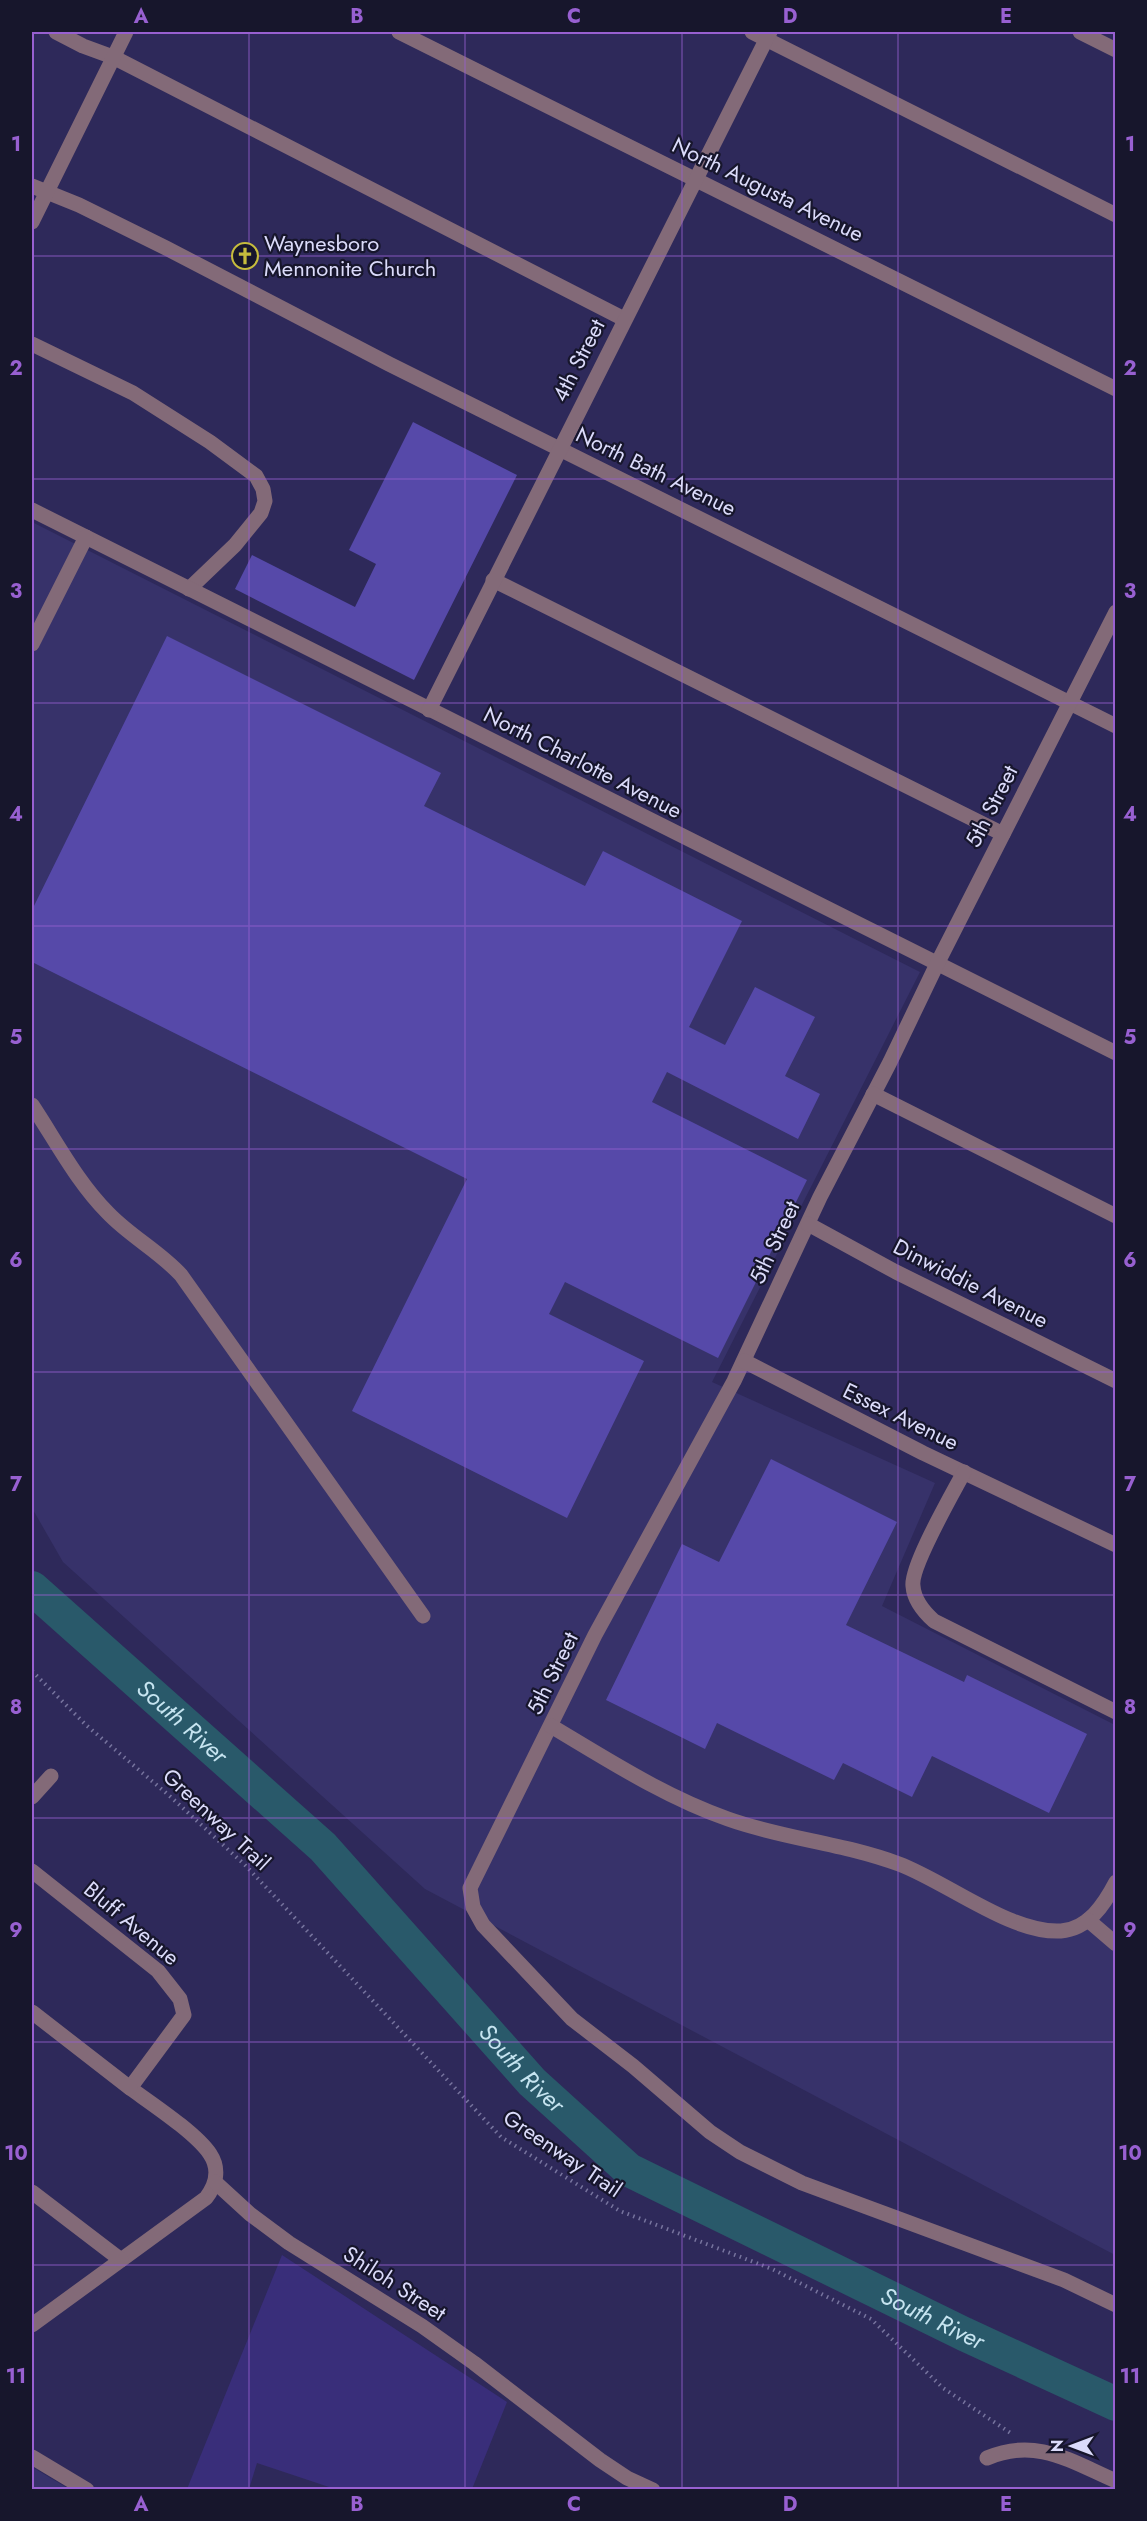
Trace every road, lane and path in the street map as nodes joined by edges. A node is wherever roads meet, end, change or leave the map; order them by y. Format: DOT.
graph roads {
  1 [pos="56,32"];
  2 [pos="126,32"];
  3 [pos="399,32"];
  4 [pos="752,32"];
  5 [pos="1080,32"];
  6 [pos="768,35"];
  7 [pos="1116,50"];
  8 [pos="113,57"];
  9 [pos="695,178"];
  10 [pos="32,186"];
  11 [pos="47,192"];
  12 [pos="1116,215"];
  13 [pos="32,222"];
  14 [pos="624,320"];
  15 [pos="32,344"];
  16 [pos="1116,389"];
  17 [pos="559,448"];
  18 [pos="32,510"];
  19 [pos="86,537"];
  20 [pos="493,580"];
  21 [pos="189,589"];
  22 [pos="1116,612"];
  23 [pos="32,644"];
  24 [pos="1069,703"];
  25 [pos="429,710"];
  26 [pos="1116,726"];
  27 [pos="1003,834"];
  28 [pos="937,964"];
  29 [pos="1116,1053"];
  30 [pos="873,1094"];
  31 [pos="32,1104"];
  32 [pos="1116,1216"];
  33 [pos="808,1224"];
  34 [pos="744,1361"];
  35 [pos="1116,1381"];
  36 [pos="964,1472"];
  37 [pos="1116,1545"];
  38 [pos="423,1616"];
  39 [pos="32,1671"];
  40 [pos="1116,1712"];
  41 [pos="551,1726"];
  42 [pos="51,1776"];
  43 [pos="32,1797"];
  44 [pos="32,1870"];
  45 [pos="1116,1882"];
  46 [pos="1088,1920"];
  47 [pos="1116,1944"];
  48 [pos="32,2012"];
  49 [pos="130,2088"];
  50 [pos="215,2182"];
  51 [pos="32,2192"];
  52 [pos="121,2260"];
  53 [pos="1116,2305"];
  54 [pos="32,2325"];
  55 [pos="1020,2438"];
  56 [pos="32,2457"];
  57 [pos="987,2458"];
  58 [pos="1116,2481"];
  59 [pos="87,2490"];
  60 [pos="653,2490"];
  1 -- 8 [label="street"];
  2 -- 8 [label="street"];
  3 -- 9 [label="street, North Augusta Avenue"];
  4 -- 6 [label="street"];
  5 -- 7 [label="street"];
  6 -- 9 [label="street, 4th Street"];
  6 -- 12 [label="street"];
  8 -- 11 [label="street"];
  8 -- 14 [label="street"];
  9 -- 14 [label="street, 4th Street"];
  9 -- 16 [label="street, North Augusta Avenue"];
  10 -- 11 [label="street, North Bath Avenue"];
  11 -- 13 [label="street"];
  11 -- 17 [label="street, North Bath Avenue"];
  14 -- 17 [label="street, 4th Street"];
  15 -- 21 [label="street"];
  17 -- 20 [label="street, 4th Street"];
  17 -- 24 [label="street, North Bath Avenue"];
  18 -- 19 [label="street, North Charlotte Avenue"];
  19 -- 21 [label="street, North Charlotte Avenue"];
  19 -- 23 [label="street"];
  20 -- 25 [label="street, 4th Street"];
  20 -- 27 [label="street"];
  21 -- 25 [label="street, North Charlotte Avenue"];
  22 -- 24 [label="street, 5th Street"];
  24 -- 26 [label="street, North Bath Avenue"];
  24 -- 27 [label="street, 5th Street"];
  25 -- 28 [label="street, North Charlotte Avenue"];
  27 -- 28 [label="street, 5th Street"];
  28 -- 29 [label="street, North Charlotte Avenue"];
  28 -- 30 [label="street, 5th Street"];
  30 -- 32 [label="street"];
  30 -- 33 [label="street, 5th Street"];
  31 -- 38 [label="street"];
  33 -- 34 [label="street, 5th Street"];
  33 -- 35 [label="street, Dinwiddie Avenue"];
  34 -- 36 [label="street, Essex Avenue"];
  34 -- 41 [label="street, 5th Street"];
  36 -- 37 [label="street"];
  36 -- 40 [label="street, Essex Avenue"];
  39 -- 55 [label="path, Greenway Trail"];
  41 -- 46 [label="street"];
  41 -- 53 [label="street, 5th Street"];
  42 -- 43 [label="street"];
  44 -- 49 [label="street, Bluff Avenue"];
  45 -- 46 [label="street"];
  46 -- 47 [label="street"];
  48 -- 49 [label="street"];
  49 -- 50 [label="street"];
  50 -- 52 [label="street"];
  50 -- 60 [label="street, Shiloh Street"];
  51 -- 52 [label="street"];
  52 -- 54 [label="street"];
  56 -- 59 [label="street"];
  57 -- 58 [label="street"];
}
